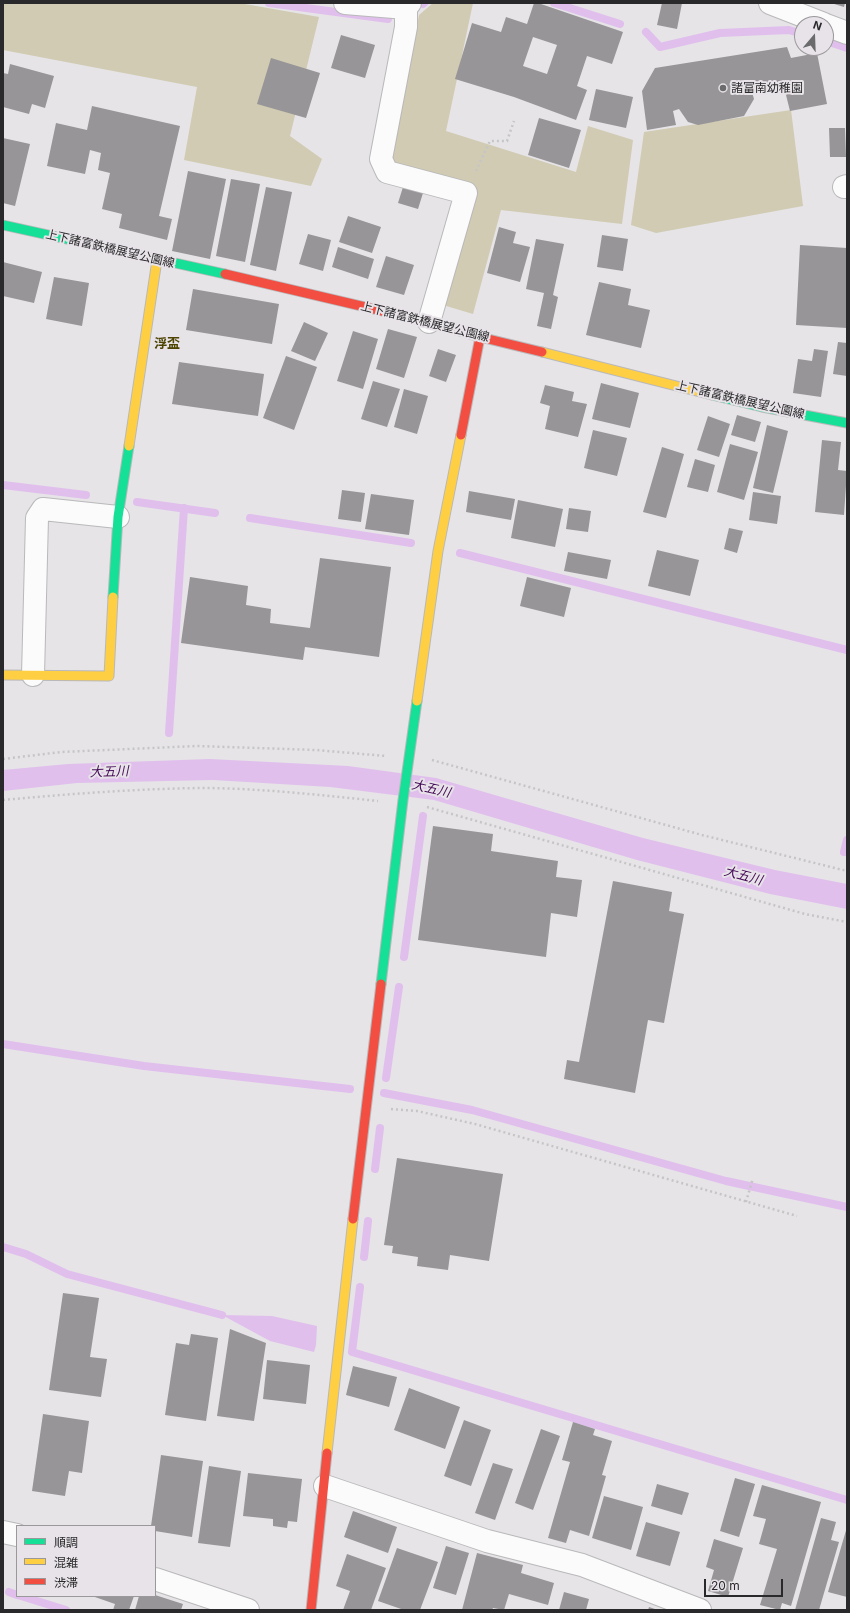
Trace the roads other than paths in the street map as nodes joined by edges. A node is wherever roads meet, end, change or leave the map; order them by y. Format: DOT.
graph roads {
  1 [pos="345,3"];
  2 [pos="770,3"];
  3 [pos="408,5"];
  4 [pos="804,16"];
  5 [pos="834,28"];
  6 [pos="847,33"];
  7 [pos="3,225"];
  8 [pos="157,260"];
  9 [pos="429,322"];
  10 [pos="480,337"];
  11 [pos="847,423"];
  12 [pos="118,517"];
  13 [pos="3,675"];
  14 [pos="33,675"];
  15 [pos="325,1486"];
  16 [pos="3,1532"];
  17 [pos="16,1535"];
  18 [pos="156,1579"];
  19 [pos="248,1610"];
  20 [pos="311,1610"];
  21 [pos="700,1610"];
  1 -- 3 [label="street"];
  2 -- 4 [label="street"];
  3 -- 9 [label="street"];
  5 -- 6 [label="street"];
  7 -- 8 [label="street, 上下諸富鉄橋展望公園線"];
  8 -- 9 [label="street, 上下諸富鉄橋展望公園線"];
  8 -- 12 [label="street"];
  9 -- 10 [label="street, 上下諸富鉄橋展望公園線"];
  10 -- 11 [label="street, 上下諸富鉄橋展望公園線"];
  10 -- 15 [label="street"];
  12 -- 14 [label="street"];
  12 -- 14 [label="street"];
  13 -- 14 [label="street"];
  15 -- 20 [label="street"];
  15 -- 21 [label="street"];
  16 -- 17 [label="street"];
  18 -- 19 [label="street"];
}
